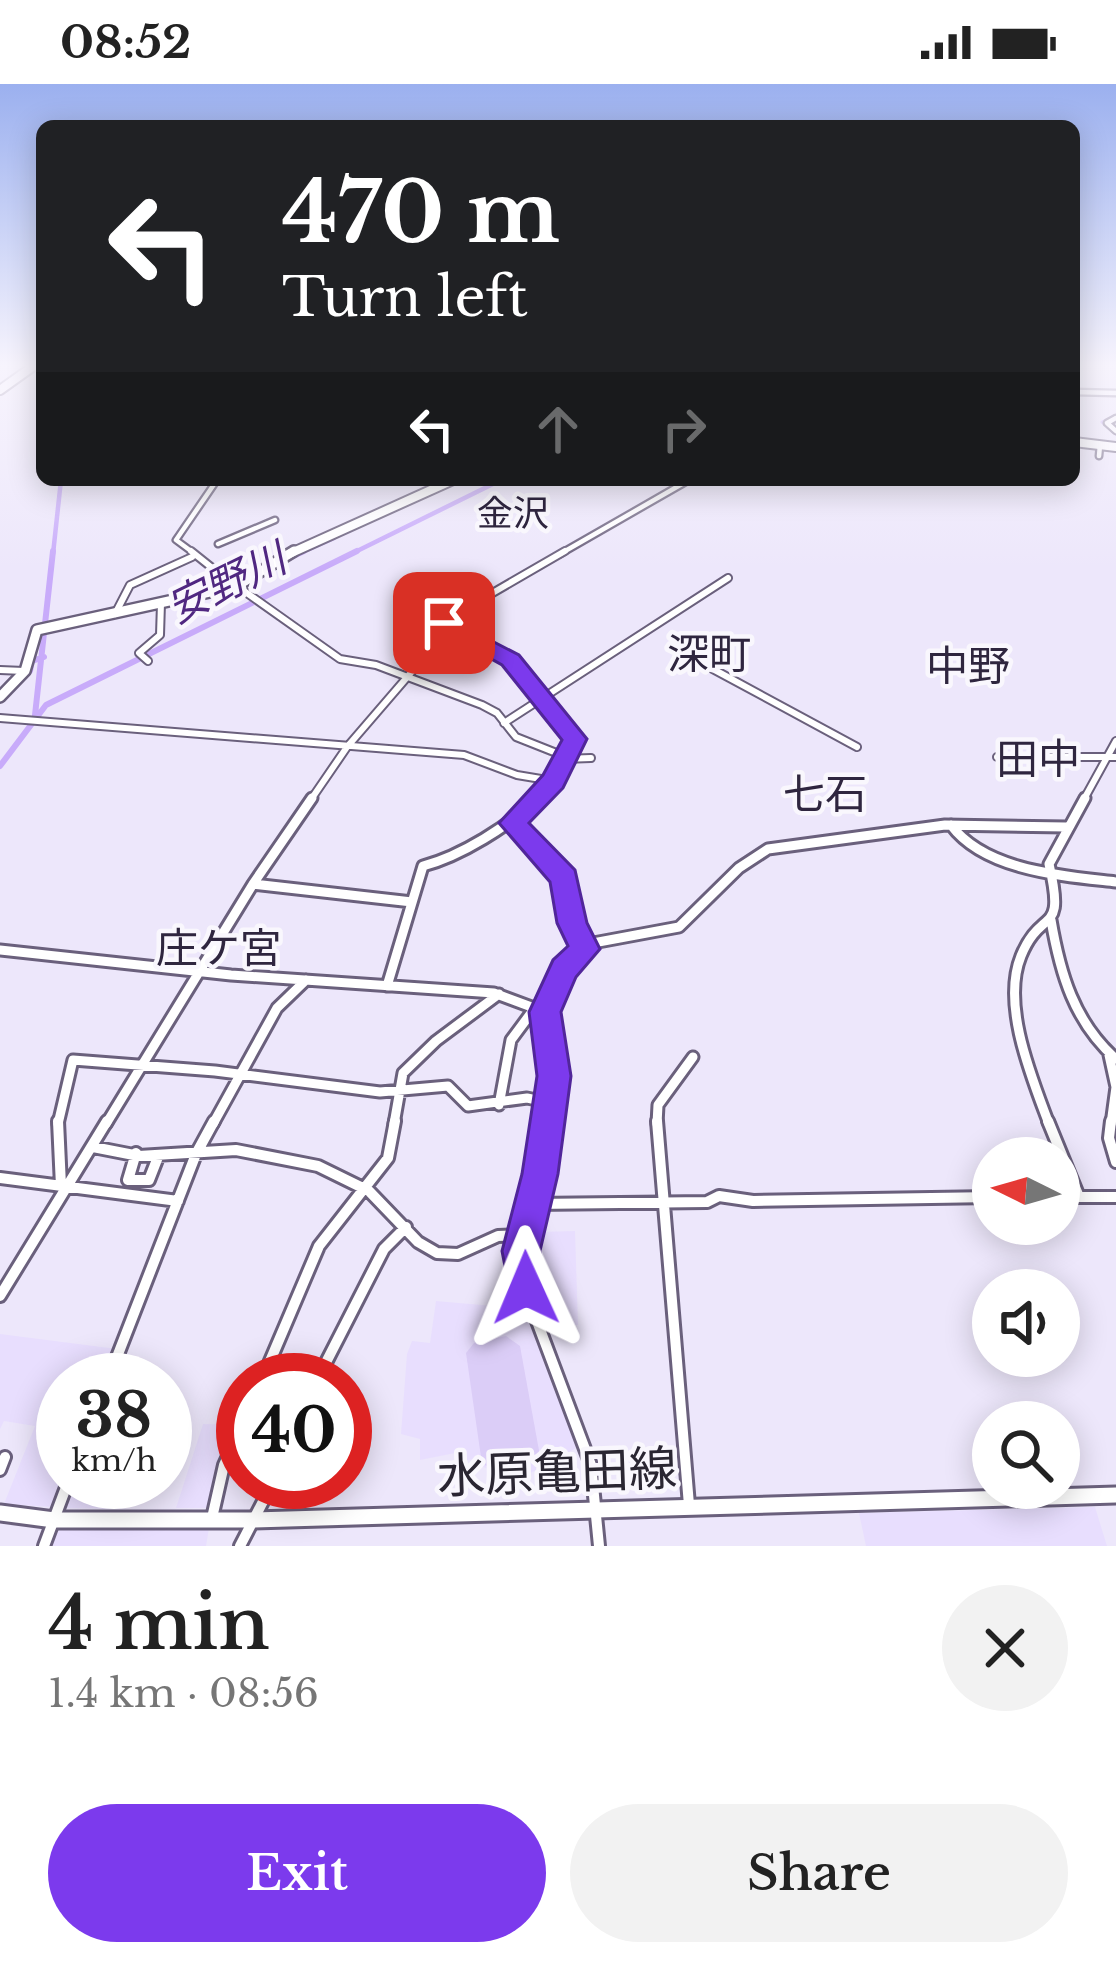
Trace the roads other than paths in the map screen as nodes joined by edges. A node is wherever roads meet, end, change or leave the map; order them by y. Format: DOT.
graph roads {
  1 [pos="1080,443"];
  2 [pos="1100,445"];
  3 [pos="1116,447"];
  4 [pos="1099,456"];
  5 [pos="213,486"];
  6 [pos="440,486"];
  7 [pos="678,486"];
  8 [pos="275,520"];
  9 [pos="218,544"];
  10 [pos="192,556"];
  11 [pos="728,578"];
  12 [pos="237,586"];
  13 [pos="217,590"];
  14 [pos="161,603"];
  15 [pos="115,614"];
  16 [pos="444,623"];
  17 [pos="145,658"];
  18 [pos="711,668"];
  19 [pos="0,670"];
  20 [pos="25,671"];
  21 [pos="405,678"];
  22 [pos="0,697"];
  23 [pos="544,699"];
  24 [pos="0,718"];
  25 [pos="504,723"];
  26 [pos="1116,741"];
  27 [pos="346,747"];
  28 [pos="857,748"];
  29 [pos="997,757"];
  30 [pos="1111,757"];
  31 [pos="563,758"];
  32 [pos="591,758"];
  33 [pos="553,781"];
  34 [pos="512,823"];
  35 [pos="951,825"];
  36 [pos="1066,827"];
  37 [pos="1050,872"];
  38 [pos="1116,882"];
  39 [pos="253,884"];
  40 [pos="412,902"];
  41 [pos="1051,919"];
  42 [pos="585,949"];
  43 [pos="0,950"];
  44 [pos="200,971"];
  45 [pos="306,980"];
  46 [pos="387,986"];
  47 [pos="500,994"];
  48 [pos="540,1010"];
  49 [pos="1112,1056"];
  50 [pos="692,1058"];
  51 [pos="142,1065"];
  52 [pos="242,1075"];
  53 [pos="400,1091"];
  54 [pos="551,1103"];
  55 [pos="499,1106"];
  56 [pos="1055,1137"];
  57 [pos="92,1147"];
  58 [pos="136,1153"];
  59 [pos="196,1154"];
  60 [pos="158,1157"];
  61 [pos="1116,1162"];
  62 [pos="0,1178"];
  63 [pos="64,1187"];
  64 [pos="367,1188"];
  65 [pos="1080,1197"];
  66 [pos="1116,1197"];
  67 [pos="972,1198"];
  68 [pos="661,1201"];
  69 [pos="178,1202"];
  70 [pos="533,1204"];
  71 [pos="406,1227"];
  72 [pos="523,1235"];
  73 [pos="0,1296"];
  74 [pos="119,1353"];
  75 [pos="273,1353"];
  76 [pos="331,1353"];
  77 [pos="1116,1496"];
  78 [pos="216,1502"];
  79 [pos="689,1508"];
  80 [pos="58,1509"];
  81 [pos="257,1509"];
  82 [pos="598,1512"];
  83 [pos="0,1514"];
  84 [pos="54,1520"];
  85 [pos="212,1520"];
  86 [pos="251,1520"];
  87 [pos="44,1546"];
  88 [pos="240,1546"];
  89 [pos="599,1546"];
  1 -- 2 [label="main road"];
  2 -- 3 [label="main road"];
  2 -- 4 [label="street"];
  5 -- 10 [label="street"];
  6 -- 12 [label="main road"];
  7 -- 16 [label="street"];
  8 -- 9 [label="street"];
  10 -- 13 [label="street"];
  10 -- 15 [label="street"];
  11 -- 23 [label="street"];
  12 -- 13 [label="main road"];
  12 -- 21 [label="street"];
  13 -- 14 [label="main road"];
  14 -- 15 [label="main road"];
  14 -- 17 [label="street"];
  15 -- 20 [label="main road"];
  16 -- 21 [label="street"];
  16 -- 23 [label="street"];
  18 -- 28 [label="street"];
  19 -- 20 [label="street"];
  20 -- 22 [label="main road"];
  21 -- 25 [label="street"];
  21 -- 27 [label="street"];
  23 -- 25 [label="street"];
  23 -- 31 [label="street"];
  24 -- 27 [label="street"];
  25 -- 31 [label="street"];
  26 -- 30 [label="street"];
  27 -- 33 [label="street"];
  27 -- 39 [label="street"];
  29 -- 30 [label="street"];
  30 -- 36 [label="street"];
  31 -- 32 [label="street"];
  31 -- 33 [label="street"];
  33 -- 34 [label="street"];
  34 -- 40 [label="street"];
  34 -- 42 [label="street"];
  35 -- 36 [label="street"];
  35 -- 37 [label="street"];
  35 -- 42 [label="street"];
  36 -- 37 [label="street"];
  37 -- 38 [label="street"];
  37 -- 41 [label="street"];
  39 -- 40 [label="street"];
  39 -- 44 [label="street"];
  40 -- 46 [label="street"];
  41 -- 49 [label="street"];
  41 -- 56 [label="street"];
  42 -- 48 [label="street"];
  43 -- 44 [label="street"];
  44 -- 45 [label="street"];
  44 -- 51 [label="street"];
  45 -- 46 [label="street"];
  45 -- 52 [label="street"];
  46 -- 47 [label="street"];
  47 -- 48 [label="street"];
  47 -- 53 [label="street"];
  48 -- 54 [label="street"];
  48 -- 55 [label="street"];
  49 -- 61 [label="street"];
  50 -- 68 [label="street"];
  51 -- 52 [label="street"];
  51 -- 57 [label="street"];
  51 -- 63 [label="street"];
  52 -- 53 [label="street"];
  52 -- 59 [label="street"];
  53 -- 55 [label="street"];
  53 -- 64 [label="street"];
  54 -- 55 [label="street"];
  54 -- 70 [label="street"];
  57 -- 58 [label="street"];
  57 -- 63 [label="street"];
  58 -- 60 [label="street"];
  58 -- 60 [label="street"];
  59 -- 60 [label="street"];
  59 -- 64 [label="street"];
  59 -- 69 [label="street"];
  62 -- 63 [label="street"];
  63 -- 69 [label="street"];
  63 -- 73 [label="street"];
  64 -- 71 [label="street"];
  64 -- 75 [label="street"];
  65 -- 66 [label="street"];
  67 -- 68 [label="street"];
  68 -- 70 [label="street"];
  68 -- 79 [label="street"];
  69 -- 74 [label="street"];
  70 -- 72 [label="street"];
  71 -- 72 [label="street"];
  71 -- 76 [label="street"];
  72 -- 82 [label="street"];
  77 -- 79 [label="main road, 水原亀田線"];
  78 -- 85 [label="street"];
  79 -- 82 [label="main road, 水原亀田線"];
  80 -- 84 [label="street"];
  81 -- 86 [label="street"];
  82 -- 86 [label="main road, 水原亀田線"];
  82 -- 89 [label="street"];
  83 -- 84 [label="main road, 水原亀田線"];
  84 -- 85 [label="main road, 水原亀田線"];
  84 -- 87 [label="street"];
  85 -- 86 [label="main road, 水原亀田線"];
  86 -- 88 [label="street"];
}
